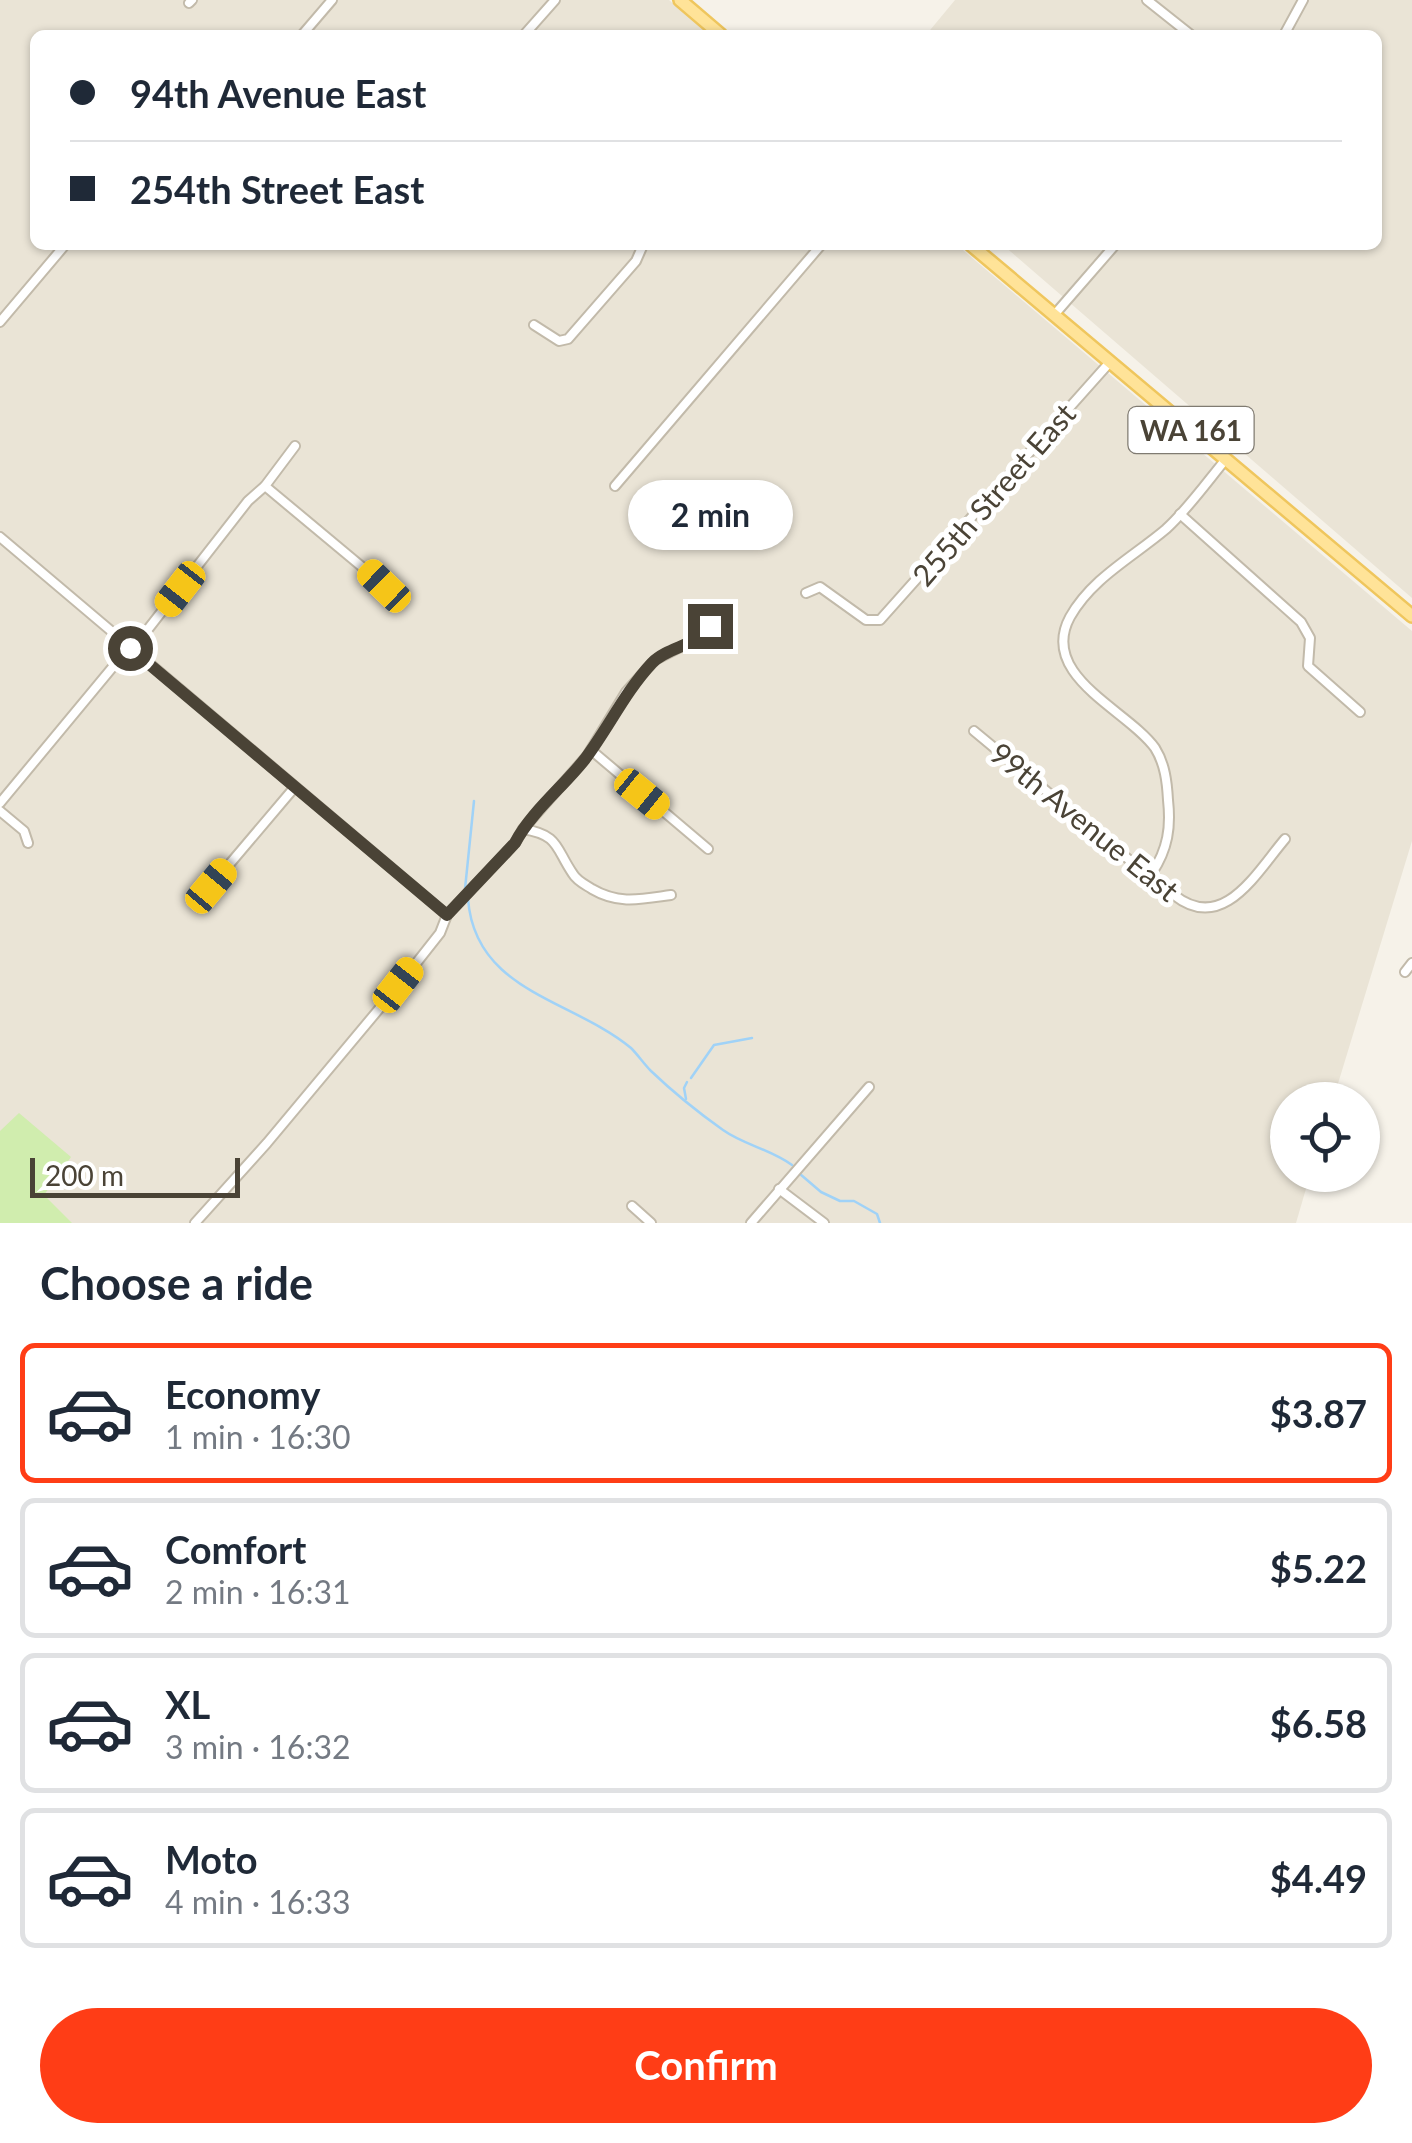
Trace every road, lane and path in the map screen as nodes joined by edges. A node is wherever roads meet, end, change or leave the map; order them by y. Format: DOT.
graph roads {
  1 [pos="332,0"];
  2 [pos="555,0"];
  3 [pos="680,0"];
  4 [pos="1147,0"];
  5 [pos="1302,0"];
  6 [pos="306,30"];
  7 [pos="528,30"];
  8 [pos="715,30"];
  9 [pos="1185,30"];
  10 [pos="1287,30"];
  11 [pos="62,250"];
  12 [pos="641,250"];
  13 [pos="818,250"];
  14 [pos="976,250"];
  15 [pos="1111,250"];
  16 [pos="1055,314"];
  17 [pos="0,322"];
  18 [pos="534,325"];
  19 [pos="1110,362"];
  20 [pos="295,446"];
  21 [pos="1226,459"];
  22 [pos="265,486"];
  23 [pos="616,486"];
  24 [pos="1180,514"];
  25 [pos="0,538"];
  26 [pos="384,586"];
  27 [pos="806,593"];
  28 [pos="703,614"];
  29 [pos="1412,616"];
  30 [pos="130,648"];
  31 [pos="1360,712"];
  32 [pos="974,731"];
  33 [pos="591,750"];
  34 [pos="294,788"];
  35 [pos="0,803"];
  36 [pos="0,812"];
  37 [pos="523,828"];
  38 [pos="1285,838"];
  39 [pos="28,844"];
  40 [pos="708,848"];
  41 [pos="1152,873"];
  42 [pos="211,886"];
  43 [pos="671,895"];
  44 [pos="447,915"];
  45 [pos="1412,963"];
  46 [pos="1405,972"];
  47 [pos="869,1086"];
  48 [pos="780,1188"];
  49 [pos="632,1206"];
  50 [pos="195,1223"];
  51 [pos="651,1223"];
  52 [pos="751,1223"];
  53 [pos="824,1223"];
  1 -- 6 [label="street"];
  2 -- 7 [label="street"];
  3 -- 8 [label="main road"];
  4 -- 9 [label="street"];
  5 -- 10 [label="street"];
  11 -- 17 [label="street"];
  12 -- 18 [label="street"];
  13 -- 23 [label="street"];
  14 -- 16 [label="main road, WA 161"];
  15 -- 16 [label="street"];
  16 -- 19 [label="main road, WA 161"];
  19 -- 21 [label="main road, WA 161"];
  19 -- 27 [label="street, 255th Street East"];
  20 -- 22 [label="street"];
  21 -- 24 [label="street"];
  21 -- 29 [label="main road, WA 161"];
  22 -- 26 [label="street"];
  22 -- 30 [label="street"];
  24 -- 31 [label="street"];
  24 -- 41 [label="street"];
  25 -- 30 [label="street"];
  28 -- 33 [label="street"];
  30 -- 34 [label="street"];
  30 -- 35 [label="street"];
  32 -- 41 [label="street, 99th Avenue East"];
  33 -- 37 [label="street"];
  33 -- 40 [label="street"];
  34 -- 42 [label="street"];
  34 -- 44 [label="street"];
  36 -- 39 [label="street"];
  37 -- 43 [label="street"];
  37 -- 44 [label="street"];
  38 -- 41 [label="street, 99th Avenue East"];
  44 -- 50 [label="street"];
  45 -- 46 [label="street"];
  47 -- 48 [label="street"];
  48 -- 52 [label="street"];
  48 -- 53 [label="street"];
  49 -- 51 [label="street"];
}
